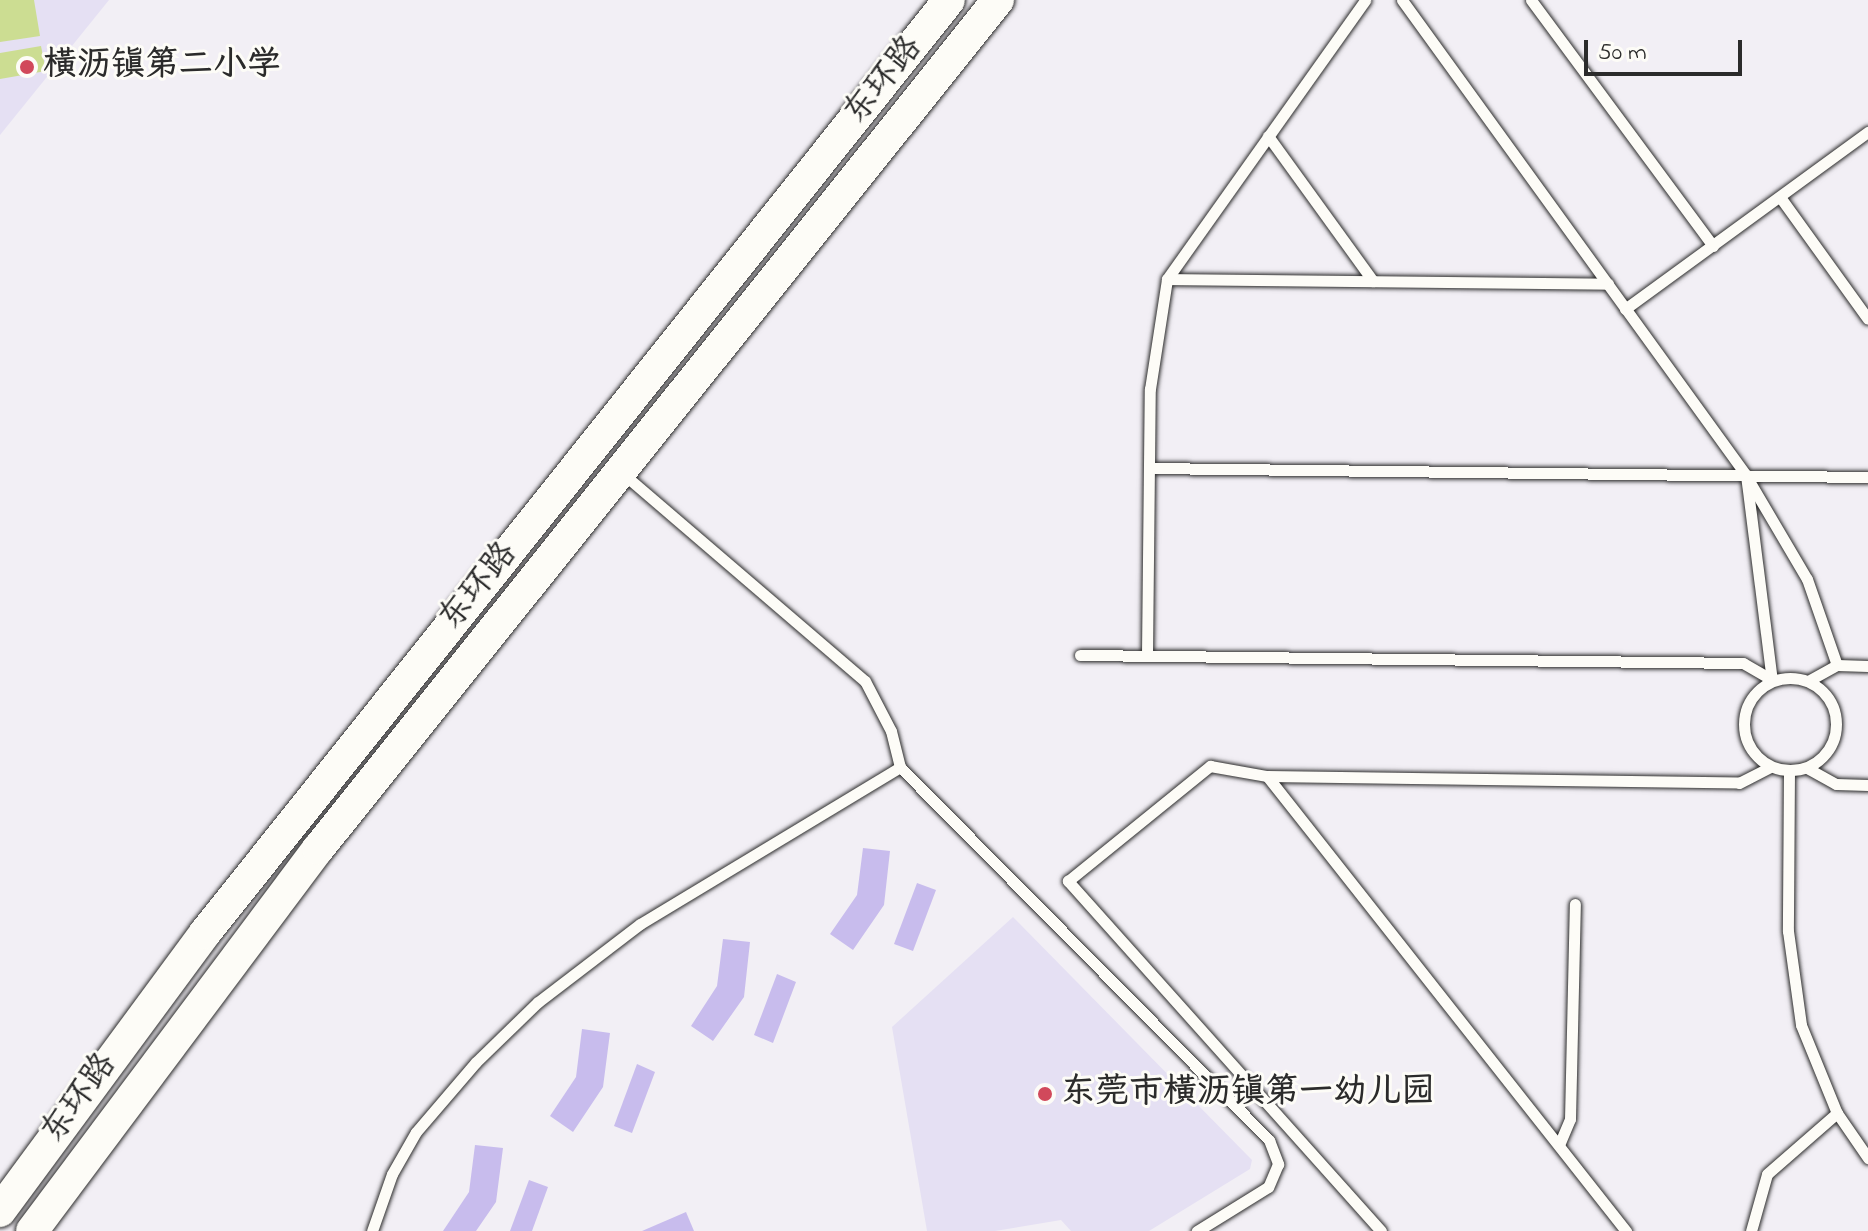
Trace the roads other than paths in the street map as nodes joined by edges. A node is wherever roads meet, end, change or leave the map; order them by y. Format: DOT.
graph roads {
  1 [pos="949,0"];
  2 [pos="998,0"];
  3 [pos="1365,0"];
  4 [pos="1402,0"];
  5 [pos="1531,0"];
  6 [pos="1868,132"];
  7 [pos="1268,136"];
  8 [pos="1780,197"];
  9 [pos="1713,246"];
  10 [pos="1167,279"];
  11 [pos="1373,281"];
  12 [pos="1608,284"];
  13 [pos="1625,309"];
  14 [pos="1868,319"];
  15 [pos="1149,468"];
  16 [pos="621,472"];
  17 [pos="1746,475"];
  18 [pos="1868,477"];
  19 [pos="1080,655"];
  20 [pos="1147,655"];
  21 [pos="1837,665"];
  22 [pos="1868,666"];
  23 [pos="1772,680"];
  24 [pos="1808,681"];
  25 [pos="900,767"];
  26 [pos="1771,767"];
  27 [pos="1807,768"];
  28 [pos="1789,771"];
  29 [pos="1267,776"];
  30 [pos="1868,785"];
  31 [pos="1575,904"];
  32 [pos="1837,1113"];
  33 [pos="1559,1145"];
  34 [pos="1868,1158"];
  35 [pos="0,1211"];
  36 [pos="32,1231"];
  37 [pos="372,1231"];
  38 [pos="1197,1231"];
  39 [pos="1381,1231"];
  40 [pos="1626,1231"];
  41 [pos="1751,1231"];
  1 -- 35 [label="main road, 东环路"];
  2 -- 16 [label="main road, 东环路"];
  3 -- 7 [label="lane"];
  4 -- 12 [label="lane"];
  5 -- 9 [label="lane"];
  6 -- 8 [label="lane"];
  7 -- 10 [label="lane"];
  7 -- 11 [label="lane"];
  8 -- 9 [label="lane"];
  8 -- 14 [label="lane"];
  9 -- 13 [label="lane"];
  10 -- 11 [label="lane"];
  10 -- 15 [label="lane"];
  11 -- 12 [label="lane"];
  12 -- 13 [label="lane"];
  13 -- 17 [label="lane"];
  15 -- 17 [label="lane"];
  15 -- 20 [label="lane"];
  16 -- 25 [label="lane"];
  16 -- 36 [label="main road, 东环路"];
  17 -- 18 [label="lane"];
  17 -- 21 [label="lane"];
  17 -- 23 [label="lane"];
  19 -- 20 [label="lane"];
  20 -- 23 [label="lane"];
  21 -- 22 [label="lane"];
  21 -- 24 [label="lane"];
  23 -- 24 [label="lane"];
  23 -- 26 [label="lane"];
  24 -- 27 [label="lane"];
  25 -- 37 [label="lane"];
  25 -- 38 [label="lane"];
  26 -- 28 [label="lane"];
  26 -- 29 [label="lane"];
  27 -- 28 [label="lane"];
  27 -- 30 [label="lane"];
  28 -- 32 [label="lane"];
  29 -- 33 [label="lane"];
  29 -- 39 [label="lane"];
  31 -- 33 [label="lane"];
  32 -- 34 [label="lane"];
  32 -- 41 [label="lane"];
  33 -- 40 [label="lane"];
}
